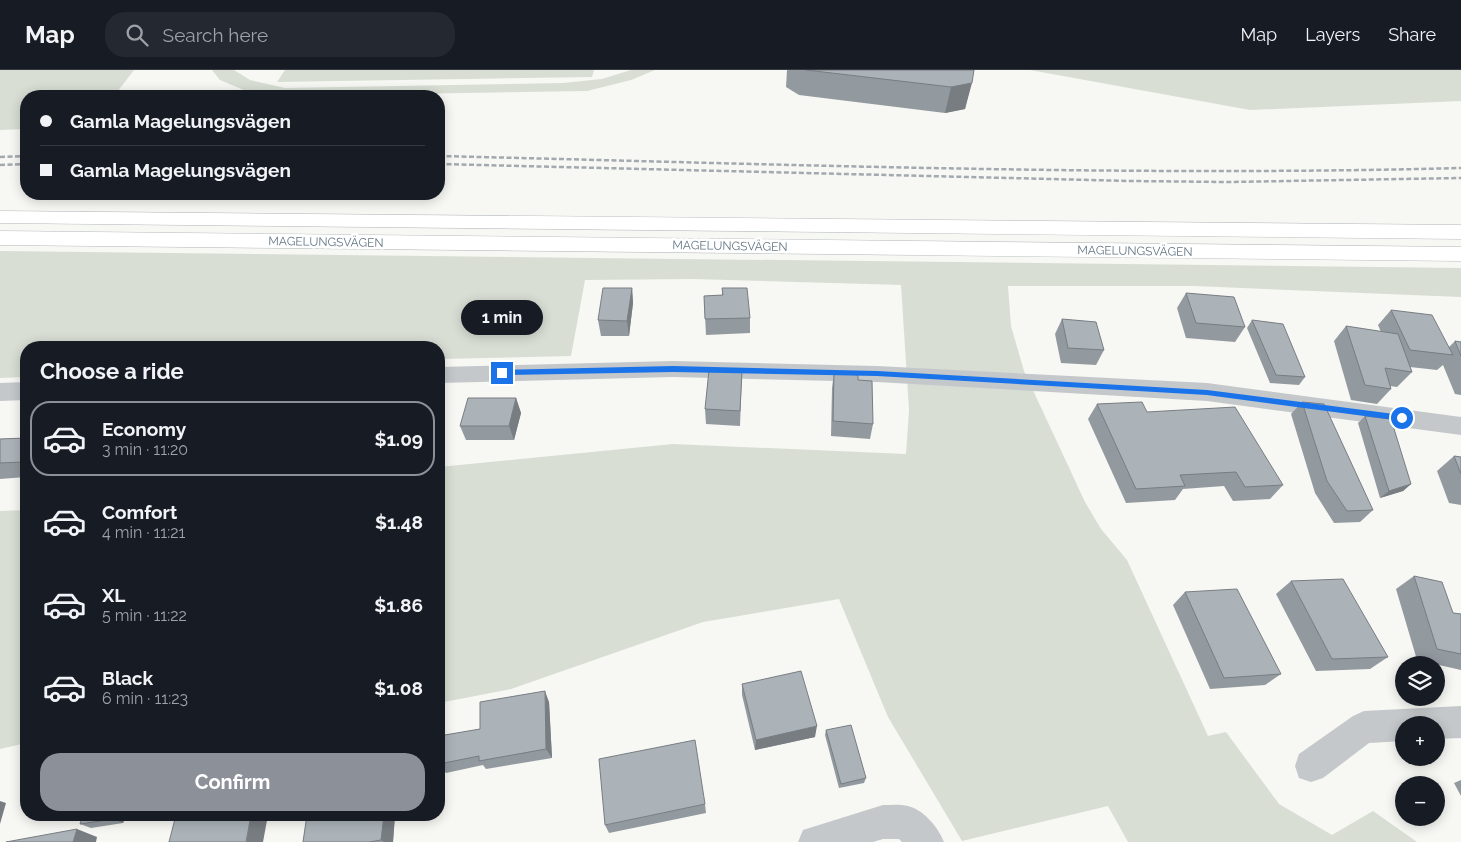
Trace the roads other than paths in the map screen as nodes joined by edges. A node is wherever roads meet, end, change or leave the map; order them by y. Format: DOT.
graph roads {
  1 [pos="0,217"];
  2 [pos="1461,232"];
  3 [pos="0,238"];
  4 [pos="1461,254"];
  5 [pos="445,375"];
  6 [pos="20,391"];
  7 [pos="0,392"];
  8 [pos="1461,426"];
  9 [pos="1461,722"];
  10 [pos="1311,766"];
  11 [pos="815,842"];
  12 [pos="927,842"];
  1 -- 2 [label="main road, MAGELUNGSVÄGEN"];
  3 -- 4 [label="main road, MAGELUNGSVÄGEN"];
  5 -- 8 [label="street"];
  6 -- 7 [label="street"];
  9 -- 10 [label="street"];
  11 -- 12 [label="street"];
}
